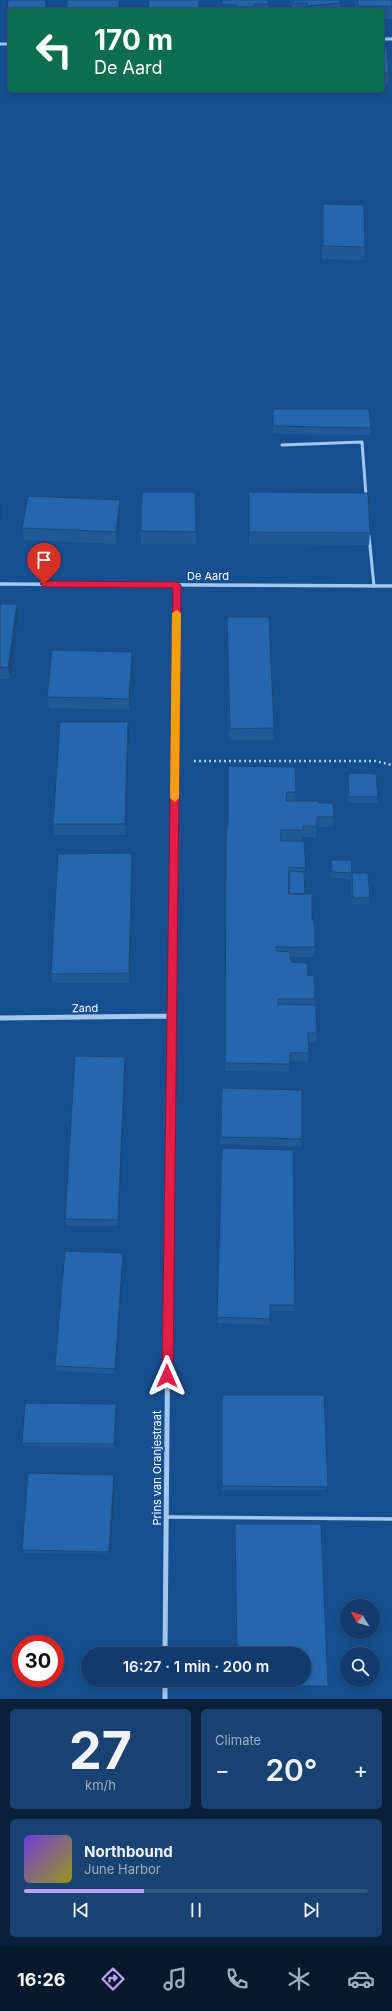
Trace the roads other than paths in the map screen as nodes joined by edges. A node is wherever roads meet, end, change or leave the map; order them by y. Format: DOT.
graph roads {
  1 [pos="282,445"];
  2 [pos="367,503"];
  3 [pos="369,533"];
  4 [pos="0,584"];
  5 [pos="177,585"];
  6 [pos="374,586"];
  7 [pos="392,586"];
  8 [pos="170,1016"];
  9 [pos="0,1018"];
  10 [pos="166,1518"];
  11 [pos="392,1519"];
  12 [pos="165,1647"];
  13 [pos="165,1687"];
  14 [pos="165,1699"];
  1 -- 2 [label="lane"];
  3 -- 6 [label="lane"];
  4 -- 5 [label="street, De Aard"];
  5 -- 6 [label="street, De Aard"];
  5 -- 8 [label="street, Prins van Oranjestraat"];
  6 -- 7 [label="street, De Aard"];
  8 -- 9 [label="street, Zand"];
  8 -- 10 [label="street, Prins van Oranjestraat"];
  10 -- 11 [label="lane"];
  10 -- 12 [label="street, Prins van Oranjestraat"];
  13 -- 14 [label="street"];
}
